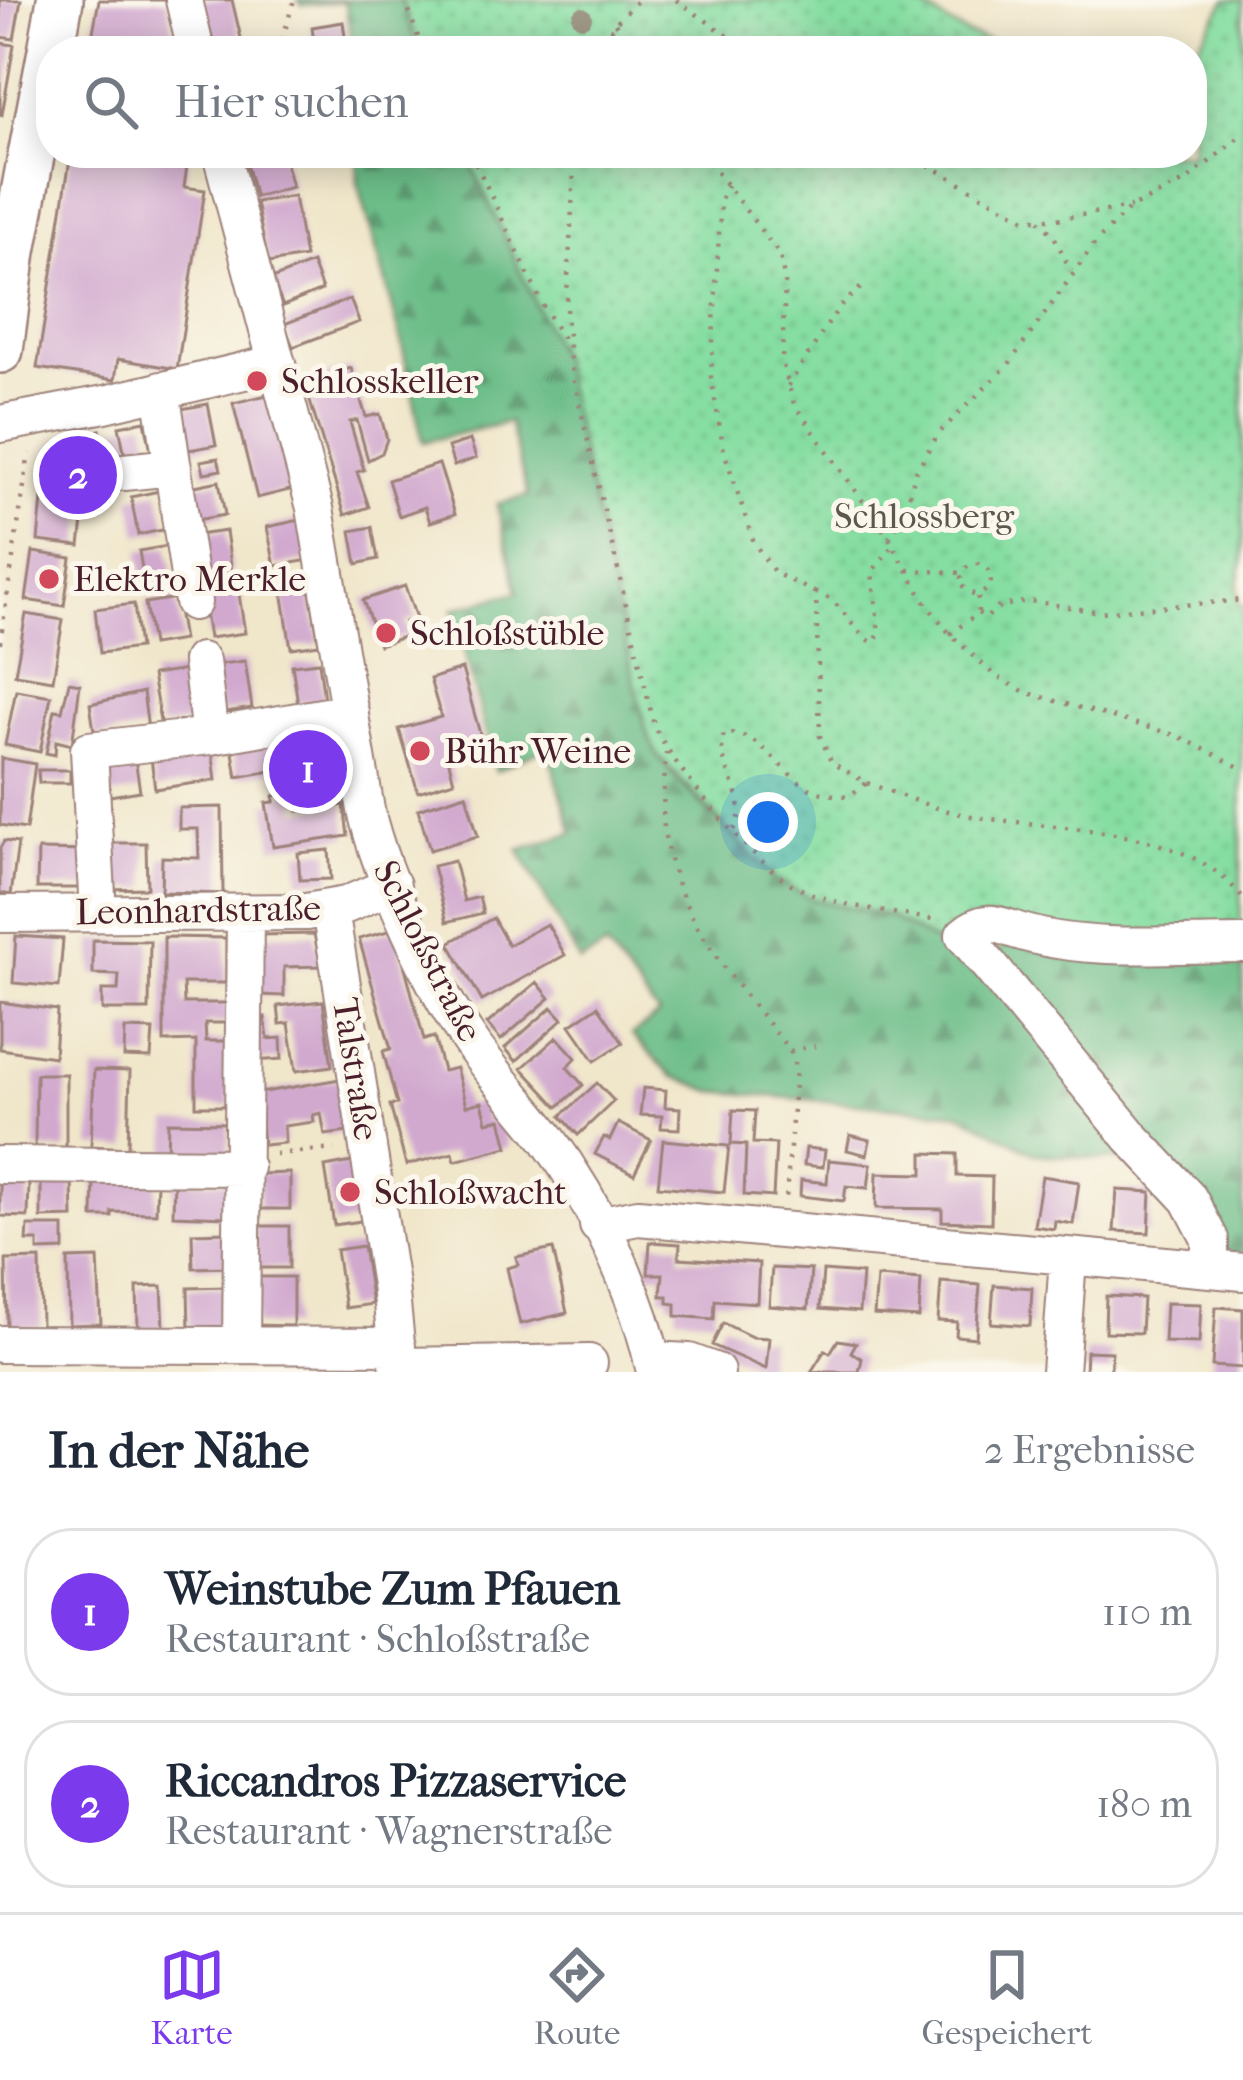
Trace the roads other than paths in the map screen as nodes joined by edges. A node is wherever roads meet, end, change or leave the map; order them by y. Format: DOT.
graph roads {
  1 [pos="60,0"];
  2 [pos="184,0"];
  3 [pos="54,36"];
  4 [pos="192,36"];
  5 [pos="36,130"];
  6 [pos="225,168"];
  7 [pos="0,350"];
  8 [pos="277,363"];
  9 [pos="161,390"];
  10 [pos="0,424"];
  11 [pos="173,466"];
  12 [pos="124,472"];
  13 [pos="193,602"];
  14 [pos="201,661"];
  15 [pos="348,695"];
  16 [pos="210,736"];
  17 [pos="392,885"];
  18 [pos="330,910"];
  19 [pos="98,913"];
  20 [pos="0,914"];
  21 [pos="245,914"];
  22 [pos="1243,944"];
  23 [pos="245,1162"];
  24 [pos="0,1165"];
  25 [pos="598,1225"];
  26 [pos="1069,1258"];
  27 [pos="1226,1271"];
  28 [pos="0,1344"];
  29 [pos="241,1345"];
  30 [pos="146,1358"];
  31 [pos="398,1362"];
  32 [pos="590,1363"];
  33 [pos="654,1366"];
  34 [pos="716,1372"];
  35 [pos="1060,1372"];
  1 -- 3 [label="main road"];
  2 -- 4 [label="street"];
  5 -- 7 [label="main road"];
  6 -- 8 [label="street, Schloßstraße"];
  8 -- 9 [label="street"];
  8 -- 15 [label="street, Schloßstraße"];
  9 -- 10 [label="street"];
  9 -- 11 [label="street"];
  11 -- 12 [label="street"];
  11 -- 13 [label="street"];
  14 -- 16 [label="street"];
  15 -- 16 [label="street"];
  15 -- 17 [label="street, Schloßstraße"];
  16 -- 19 [label="street"];
  17 -- 18 [label="street, Leonhardstraße"];
  17 -- 25 [label="street, Schloßstraße"];
  18 -- 21 [label="street, Leonhardstraße"];
  18 -- 31 [label="street, Talstraße"];
  19 -- 20 [label="street, Leonhardstraße"];
  19 -- 21 [label="street, Leonhardstraße"];
  21 -- 23 [label="street"];
  22 -- 27 [label="street"];
  23 -- 24 [label="street"];
  23 -- 29 [label="street"];
  25 -- 26 [label="street"];
  25 -- 33 [label="street, Schloßstraße"];
  26 -- 27 [label="street"];
  26 -- 35 [label="street"];
  28 -- 30 [label="street"];
  29 -- 30 [label="street"];
  29 -- 31 [label="street"];
  31 -- 32 [label="street"];
  33 -- 34 [label="street"];
}
